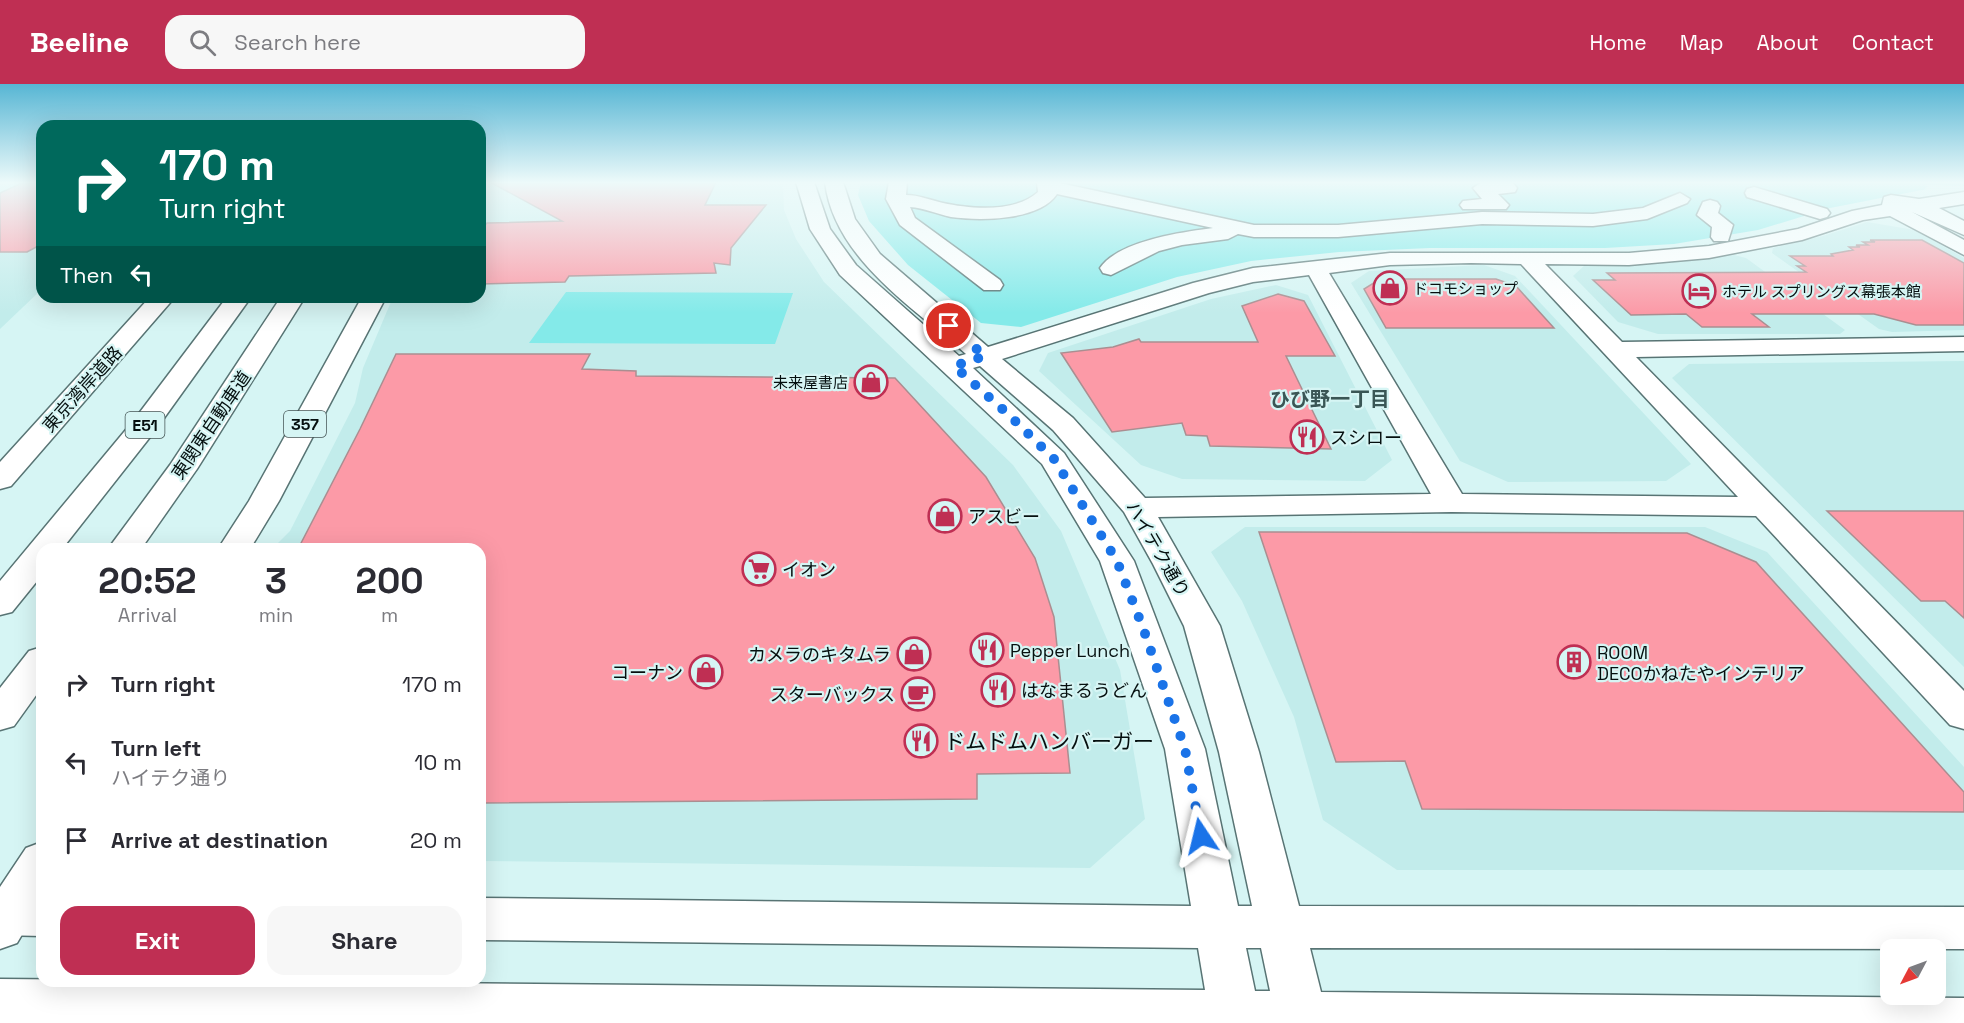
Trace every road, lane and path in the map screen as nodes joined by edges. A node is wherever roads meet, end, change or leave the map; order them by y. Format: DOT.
graph roads {
  1 [pos="819,226"];
  2 [pos="849,226"];
  3 [pos="913,226"];
  4 [pos="965,226"];
  5 [pos="1231,226"];
  6 [pos="1382,226"];
  7 [pos="1502,226"];
  8 [pos="1607,226"];
  9 [pos="1724,226"];
  10 [pos="1823,226"];
  11 [pos="1933,226"];
  12 [pos="1254,231"];
  13 [pos="1288,232"];
  14 [pos="1721,237"];
  15 [pos="1645,241"];
  16 [pos="1964,249"];
  17 [pos="943,250"];
  18 [pos="1529,253"];
  19 [pos="1311,262"];
  20 [pos="1111,268"];
  21 [pos="993,285"];
  22 [pos="157,303"];
  23 [pos="235,303"];
  24 [pos="289,303"];
  25 [pos="371,303"];
  26 [pos="1964,344"];
  27 [pos="1617,350"];
  28 [pos="969,361"];
  29 [pos="332,375"];
  30 [pos="0,480"];
  31 [pos="1452,503"];
  32 [pos="1765,507"];
  33 [pos="1137,508"];
  34 [pos="50,543"];
  35 [pos="128,543"];
  36 [pos="238,543"];
  37 [pos="254,543"];
  38 [pos="36,560"];
  39 [pos="0,604"];
  40 [pos="36,668"];
  41 [pos="1964,715"];
  42 [pos="0,716"];
  43 [pos="36,873"];
  44 [pos="13,918"];
  45 [pos="486,920"];
  46 [pos="1280,926"];
  47 [pos="1218,927"];
  48 [pos="1964,928"];
  49 [pos="0,1003"];
  50 [pos="1302,1018"];
  51 [pos="1235,1019"];
  52 [pos="1964,1022"];
  1 -- 28 [label="main road, ハイテク通り"];
  2 -- 28 [label="main road, ハイテク通り"];
  3 -- 17 [label="main road"];
  4 -- 17 [label="main road"];
  5 -- 12 [label="main road"];
  6 -- 13 [label="main road"];
  7 -- 18 [label="main road"];
  8 -- 15 [label="main road"];
  9 -- 14 [label="main road"];
  10 -- 18 [label="main road"];
  11 -- 16 [label="main road"];
  12 -- 13 [label="main road"];
  12 -- 20 [label="main road"];
  13 -- 19 [label="main road"];
  17 -- 21 [label="main road"];
  18 -- 19 [label="main road"];
  18 -- 27 [label="main road"];
  19 -- 28 [label="main road"];
  19 -- 31 [label="main road"];
  22 -- 30 [label="main road, 東京湾岸道路"];
  23 -- 34 [label="main road, E51"];
  24 -- 35 [label="main road, 東関東自動車道"];
  25 -- 29 [label="main road, 357"];
  26 -- 27 [label="main road"];
  27 -- 32 [label="main road"];
  28 -- 33 [label="main road, ハイテク通り"];
  28 -- 47 [label="main road, ハイテク通り"];
  29 -- 36 [label="main road, 357"];
  29 -- 37 [label="main road"];
  31 -- 32 [label="main road"];
  31 -- 33 [label="main road"];
  32 -- 41 [label="main road"];
  33 -- 46 [label="main road, ハイテク通り"];
  38 -- 39 [label="main road"];
  40 -- 42 [label="main road"];
  43 -- 44 [label="main road"];
  45 -- 47 [label="main road"];
  46 -- 47 [label="main road"];
  46 -- 48 [label="main road"];
  46 -- 50 [label="main road, ハイテク通り"];
  47 -- 51 [label="main road, ハイテク通り"];
  49 -- 51 [label="main road"];
  50 -- 51 [label="main road"];
  50 -- 52 [label="main road"];
}
